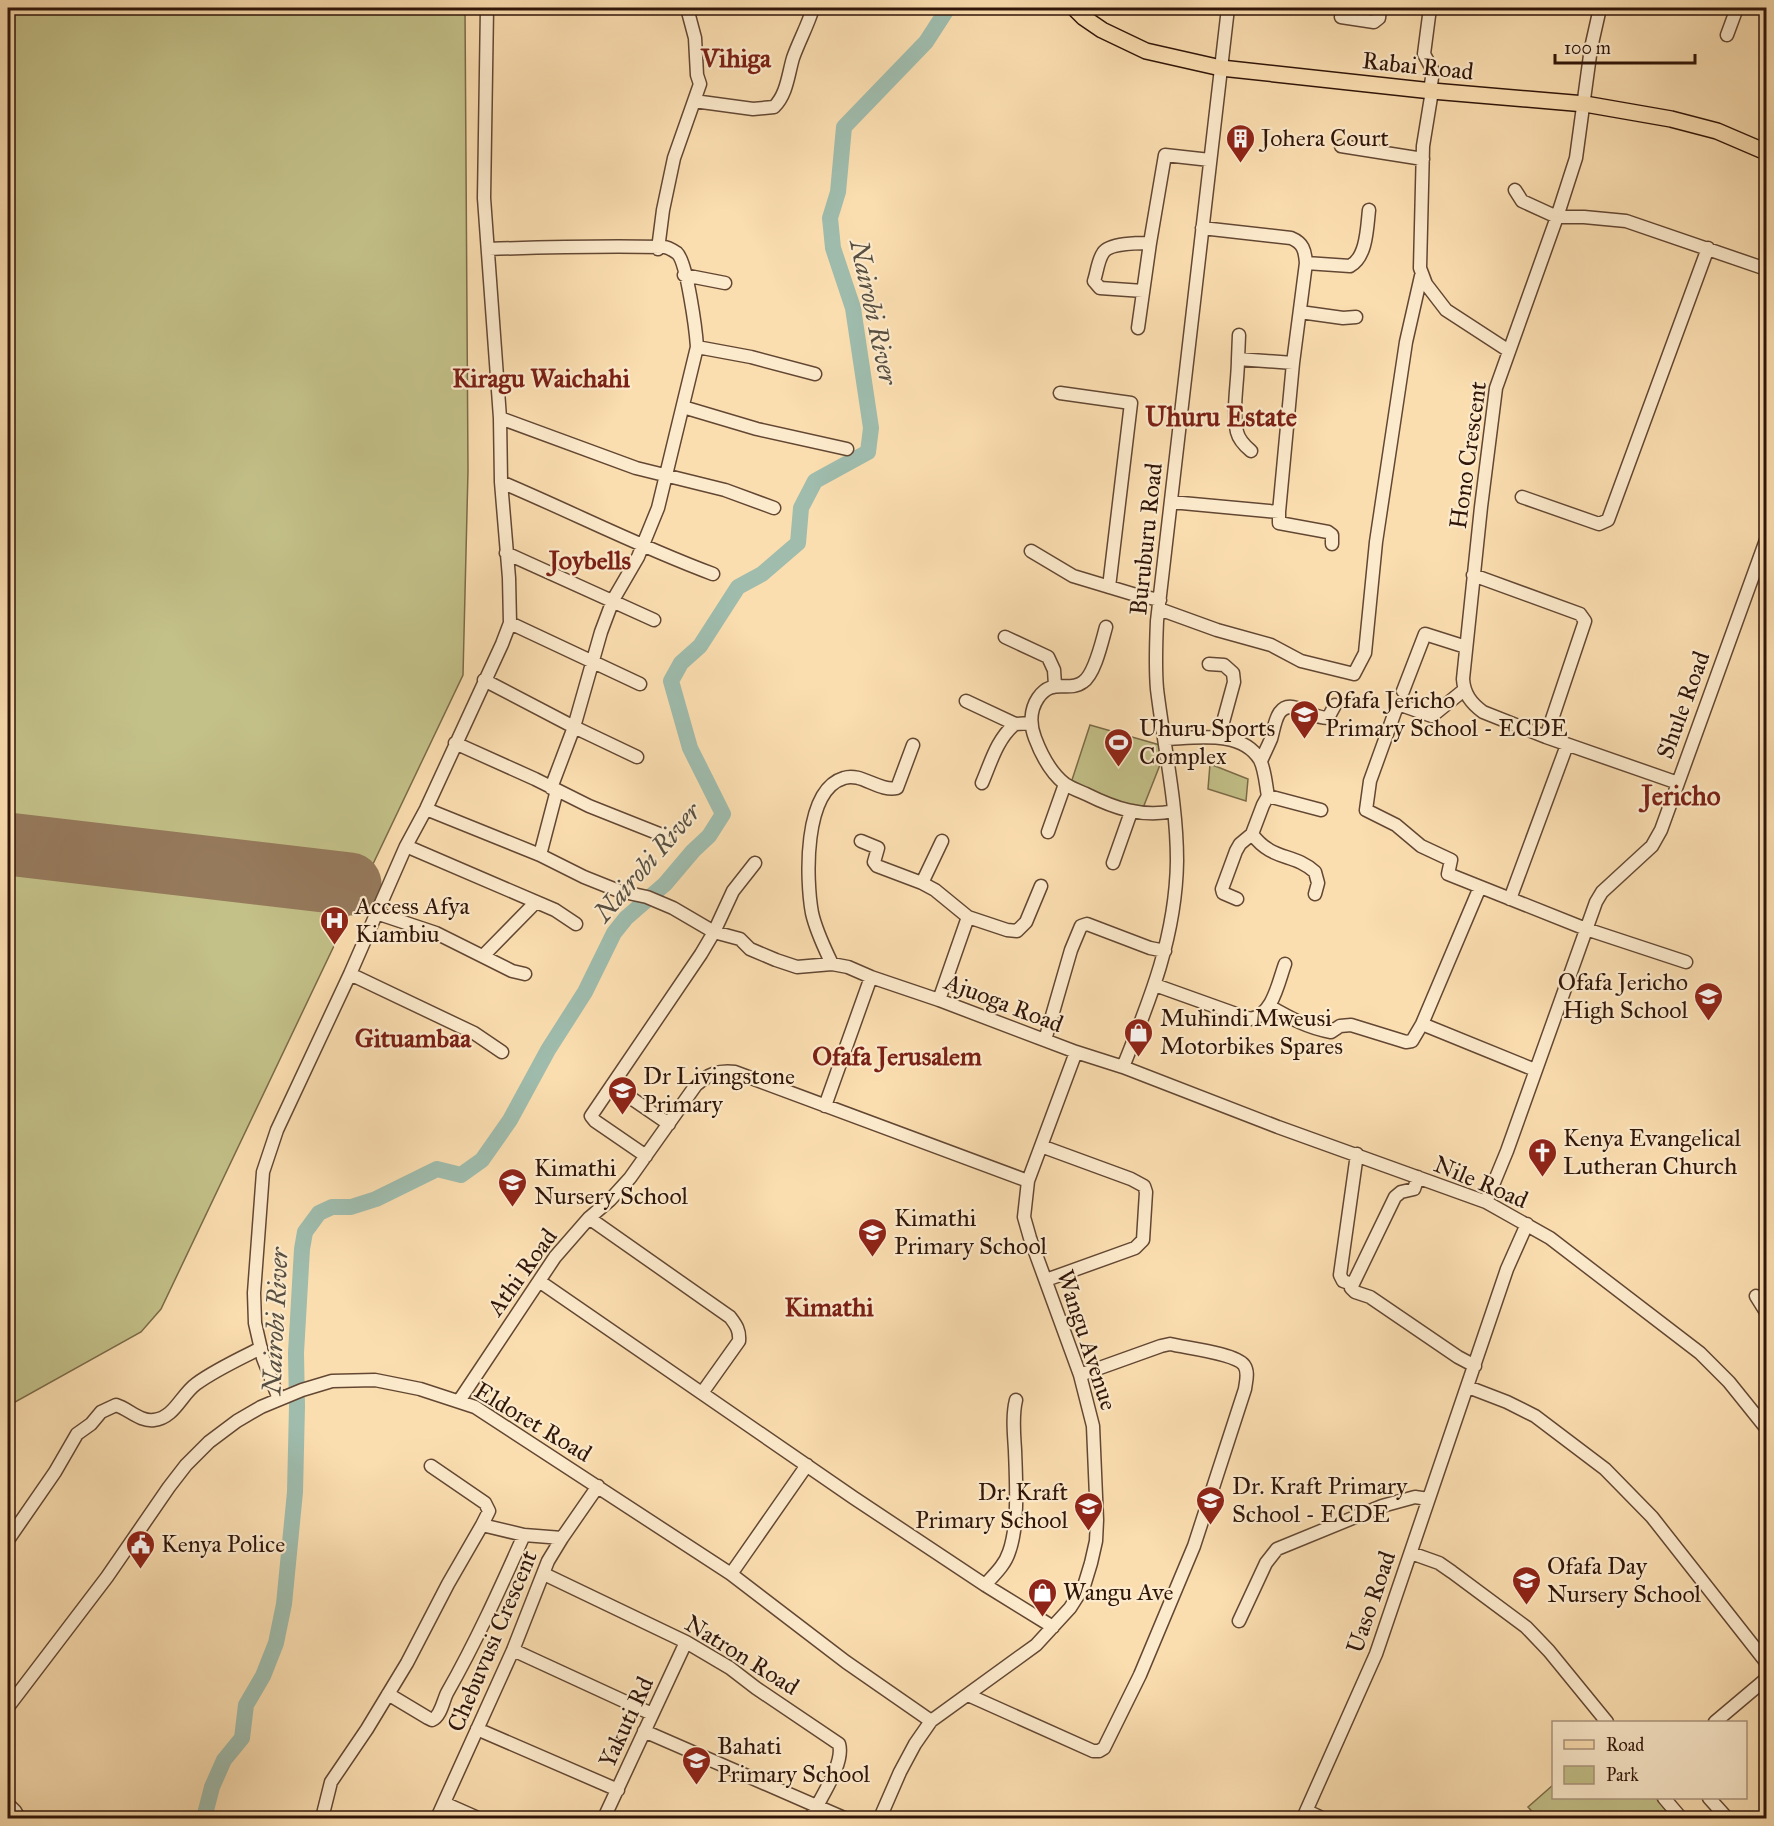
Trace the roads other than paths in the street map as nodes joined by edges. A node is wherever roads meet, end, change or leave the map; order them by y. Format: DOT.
graph roads {
  1 [pos="487,8"];
  2 [pos="687,8"];
  3 [pos="813,8"];
  4 [pos="1074,8"];
  5 [pos="1228,8"];
  6 [pos="1380,8"];
  7 [pos="1430,8"];
  8 [pos="1600,8"];
  9 [pos="1737,8"];
  10 [pos="1341,17"];
  11 [pos="1727,35"];
  12 [pos="1221,68"];
  13 [pos="1431,91"];
  14 [pos="694,101"];
  15 [pos="1585,104"];
  16 [pos="1341,146"];
  17 [pos="1767,152"];
  18 [pos="1423,159"];
  19 [pos="1210,160"];
  20 [pos="1515,190"];
  21 [pos="1370,210"];
  22 [pos="1557,217"];
  23 [pos="1202,228"];
  24 [pos="1150,243"];
  25 [pos="1708,248"];
  26 [pos="489,249"];
  27 [pos="658,249"];
  28 [pos="1306,263"];
  29 [pos="1767,269"];
  30 [pos="684,275"];
  31 [pos="1422,276"];
  32 [pos="725,283"];
  33 [pos="1143,291"];
  34 [pos="1300,312"];
  35 [pos="1356,317"];
  36 [pos="1138,328"];
  37 [pos="1239,335"];
  38 [pos="697,347"];
  39 [pos="1509,351"];
  40 [pos="1238,359"];
  41 [pos="1293,363"];
  42 [pos="816,374"];
  43 [pos="1060,393"];
  44 [pos="683,407"];
  45 [pos="500,418"];
  46 [pos="847,449"];
  47 [pos="1251,451"];
  48 [pos="666,475"];
  49 [pos="501,482"];
  50 [pos="1522,497"];
  51 [pos="1171,502"];
  52 [pos="774,508"];
  53 [pos="1279,512"];
  54 [pos="1767,540"];
  55 [pos="1332,544"];
  56 [pos="642,547"];
  57 [pos="1031,551"];
  58 [pos="506,553"];
  59 [pos="712,574"];
  60 [pos="1473,575"];
  61 [pos="1109,587"];
  62 [pos="613,600"];
  63 [pos="1159,604"];
  64 [pos="654,620"];
  65 [pos="510,623"];
  66 [pos="1106,627"];
  67 [pos="1005,637"];
  68 [pos="1466,647"];
  69 [pos="594,662"];
  70 [pos="1209,664"];
  71 [pos="484,680"];
  72 [pos="640,684"];
  73 [pos="1055,685"];
  74 [pos="1464,690"];
  75 [pos="1403,691"];
  76 [pos="966,701"];
  77 [pos="1335,705"];
  78 [pos="1031,723"];
  79 [pos="1015,724"];
  80 [pos="574,727"];
  81 [pos="1220,737"];
  82 [pos="1546,737"];
  83 [pos="1165,739"];
  84 [pos="455,743"];
  85 [pos="913,745"];
  86 [pos="1568,745"];
  87 [pos="637,757"];
  88 [pos="1260,761"];
  89 [pos="982,783"];
  90 [pos="1065,783"];
  91 [pos="1678,783"];
  92 [pos="554,789"];
  93 [pos="1268,796"];
  94 [pos="426,808"];
  95 [pos="1321,810"];
  96 [pos="1174,811"];
  97 [pos="1131,812"];
  98 [pos="1048,832"];
  99 [pos="1252,834"];
  100 [pos="668,837"];
  101 [pos="861,841"];
  102 [pos="942,841"];
  103 [pos="406,846"];
  104 [pos="540,855"];
  105 [pos="754,863"];
  106 [pos="1113,863"];
  107 [pos="922,883"];
  108 [pos="1041,886"];
  109 [pos="1480,887"];
  110 [pos="1315,894"];
  111 [pos="1237,899"];
  112 [pos="1510,899"];
  113 [pos="536,902"];
  114 [pos="376,913"];
  115 [pos="968,917"];
  116 [pos="576,924"];
  117 [pos="1586,928"];
  118 [pos="714,932"];
  119 [pos="1165,951"];
  120 [pos="483,956"];
  121 [pos="1686,962"];
  122 [pos="832,964"];
  123 [pos="1285,964"];
  124 [pos="350,974"];
  125 [pos="525,974"];
  126 [pos="871,977"];
  127 [pos="1155,985"];
  128 [pos="939,1000"];
  129 [pos="1269,1006"];
  130 [pos="1422,1024"];
  131 [pos="1045,1040"];
  132 [pos="502,1052"];
  133 [pos="1076,1052"];
  134 [pos="1123,1067"];
  135 [pos="1534,1070"];
  136 [pos="612,1085"];
  137 [pos="825,1106"];
  138 [pos="669,1124"];
  139 [pos="1041,1146"];
  140 [pos="1357,1154"];
  141 [pos="646,1156"];
  142 [pos="1418,1177"];
  143 [pos="1028,1181"];
  144 [pos="1486,1202"];
  145 [pos="589,1218"];
  146 [pos="1527,1224"];
  147 [pos="1046,1280"];
  148 [pos="539,1281"];
  149 [pos="1352,1284"];
  150 [pos="261,1348"];
  151 [pos="1475,1366"];
  152 [pos="1080,1375"];
  153 [pos="1468,1387"];
  154 [pos="702,1393"];
  155 [pos="282,1398"];
  156 [pos="1016,1400"];
  157 [pos="459,1401"];
  158 [pos="1767,1428"];
  159 [pos="807,1465"];
  160 [pos="431,1466"];
  161 [pos="598,1486"];
  162 [pos="1428,1499"];
  163 [pos="482,1525"];
  164 [pos="524,1535"];
  165 [pos="562,1538"];
  166 [pos="8,1540"];
  167 [pos="1411,1553"];
  168 [pos="544,1574"];
  169 [pos="731,1574"];
  170 [pos="985,1585"];
  171 [pos="1239,1621"];
  172 [pos="1053,1627"];
  173 [pos="686,1642"];
  174 [pos="513,1650"];
  175 [pos="1767,1662"];
  176 [pos="1767,1679"];
  177 [pos="387,1694"];
  178 [pos="968,1695"];
  179 [pos="8,1707"];
  180 [pos="652,1714"];
  181 [pos="931,1721"];
  182 [pos="1606,1721"];
  183 [pos="1716,1721"];
  184 [pos="477,1729"];
  185 [pos="644,1731"];
  186 [pos="618,1790"];
  187 [pos="1666,1799"];
  188 [pos="1710,1799"];
  189 [pos="444,1803"];
  190 [pos="8,1804"];
  191 [pos="813,1813"];
  192 [pos="1305,1815"];
  193 [pos="19,1818"];
  194 [pos="322,1818"];
  195 [pos="437,1818"];
  196 [pos="478,1818"];
  197 [pos="604,1818"];
  198 [pos="844,1818"];
  199 [pos="880,1818"];
  200 [pos="1322,1818"];
  201 [pos="1681,1818"];
  202 [pos="1727,1818"];
  1 -- 26 [label="street"];
  2 -- 14 [label="street"];
  3 -- 14 [label="street"];
  4 -- 12 [label="main road, Rabai Road"];
  5 -- 12 [label="street, Buruburu Road"];
  6 -- 10 [label="street"];
  7 -- 13 [label="street"];
  8 -- 15 [label="street, Hono Crescent"];
  9 -- 11 [label="street"];
  12 -- 13 [label="main road, Rabai Road"];
  12 -- 19 [label="street, Buruburu Road"];
  13 -- 15 [label="main road, Rabai Road"];
  13 -- 18 [label="street"];
  14 -- 27 [label="street"];
  15 -- 17 [label="main road, Rabai Road"];
  15 -- 22 [label="street, Hono Crescent"];
  16 -- 18 [label="street"];
  18 -- 31 [label="street"];
  19 -- 23 [label="street, Buruburu Road"];
  19 -- 24 [label="street"];
  20 -- 22 [label="street"];
  21 -- 28 [label="street"];
  22 -- 25 [label="street"];
  22 -- 39 [label="street, Hono Crescent"];
  23 -- 28 [label="street"];
  23 -- 51 [label="street, Buruburu Road"];
  24 -- 33 [label="street"];
  24 -- 33 [label="street"];
  25 -- 29 [label="street"];
  25 -- 50 [label="street"];
  26 -- 27 [label="street"];
  26 -- 45 [label="street"];
  27 -- 30 [label="street"];
  28 -- 34 [label="street"];
  30 -- 32 [label="street"];
  30 -- 38 [label="street"];
  31 -- 39 [label="street"];
  31 -- 63 [label="street"];
  33 -- 36 [label="street"];
  34 -- 35 [label="street"];
  34 -- 41 [label="street"];
  37 -- 40 [label="street"];
  38 -- 42 [label="street"];
  38 -- 44 [label="street"];
  39 -- 60 [label="street, Hono Crescent"];
  40 -- 41 [label="street"];
  40 -- 47 [label="street"];
  41 -- 53 [label="street"];
  43 -- 61 [label="street"];
  44 -- 46 [label="street"];
  44 -- 48 [label="street"];
  45 -- 48 [label="street"];
  45 -- 49 [label="street"];
  48 -- 52 [label="street"];
  48 -- 56 [label="street"];
  49 -- 56 [label="street"];
  49 -- 58 [label="street"];
  51 -- 53 [label="street"];
  51 -- 63 [label="street, Buruburu Road"];
  53 -- 55 [label="street"];
  54 -- 91 [label="street, Shule Road"];
  56 -- 59 [label="street"];
  56 -- 62 [label="street"];
  57 -- 61 [label="street"];
  58 -- 62 [label="street"];
  58 -- 65 [label="street"];
  60 -- 68 [label="street, Hono Crescent"];
  60 -- 82 [label="street"];
  61 -- 63 [label="street"];
  62 -- 64 [label="street"];
  62 -- 69 [label="street"];
  63 -- 83 [label="street, Buruburu Road"];
  65 -- 69 [label="street"];
  65 -- 71 [label="street"];
  66 -- 73 [label="street"];
  67 -- 73 [label="street"];
  68 -- 74 [label="street, Hono Crescent"];
  68 -- 75 [label="street"];
  69 -- 72 [label="street"];
  69 -- 80 [label="street"];
  70 -- 81 [label="street"];
  71 -- 80 [label="street"];
  71 -- 84 [label="street"];
  73 -- 78 [label="street"];
  74 -- 82 [label="street"];
  74 -- 109 [label="street"];
  76 -- 79 [label="street"];
  77 -- 88 [label="street"];
  78 -- 79 [label="street"];
  78 -- 90 [label="street"];
  79 -- 89 [label="street"];
  80 -- 87 [label="street"];
  80 -- 92 [label="street"];
  81 -- 83 [label="street"];
  81 -- 88 [label="street"];
  82 -- 86 [label="street"];
  83 -- 96 [label="street, Buruburu Road"];
  84 -- 92 [label="street"];
  84 -- 94 [label="street"];
  85 -- 122 [label="street"];
  86 -- 91 [label="street"];
  86 -- 112 [label="street"];
  88 -- 93 [label="street"];
  90 -- 97 [label="street"];
  90 -- 98 [label="street"];
  91 -- 117 [label="street, Shule Road"];
  92 -- 100 [label="street"];
  92 -- 104 [label="street"];
  93 -- 95 [label="street"];
  93 -- 99 [label="street"];
  94 -- 103 [label="street"];
  94 -- 104 [label="street, Ajuoga Road"];
  96 -- 97 [label="street"];
  96 -- 119 [label="street, Buruburu Road"];
  97 -- 106 [label="street"];
  99 -- 110 [label="street"];
  99 -- 111 [label="street"];
  101 -- 107 [label="street"];
  102 -- 107 [label="street"];
  103 -- 113 [label="street"];
  103 -- 114 [label="street"];
  104 -- 118 [label="street, Ajuoga Road"];
  105 -- 118 [label="street"];
  107 -- 115 [label="street"];
  108 -- 115 [label="street"];
  109 -- 112 [label="street"];
  109 -- 130 [label="street"];
  112 -- 117 [label="street"];
  113 -- 116 [label="street"];
  113 -- 120 [label="street"];
  114 -- 120 [label="street"];
  114 -- 124 [label="street"];
  115 -- 128 [label="street"];
  117 -- 121 [label="street"];
  117 -- 135 [label="street, Shule Road"];
  118 -- 122 [label="street, Ajuoga Road"];
  118 -- 136 [label="street"];
  119 -- 127 [label="street, Buruburu Road"];
  119 -- 131 [label="street"];
  120 -- 125 [label="street"];
  122 -- 126 [label="street, Ajuoga Road"];
  123 -- 129 [label="street"];
  124 -- 132 [label="street"];
  124 -- 150 [label="street"];
  126 -- 128 [label="street, Ajuoga Road"];
  126 -- 137 [label="street"];
  127 -- 129 [label="street"];
  127 -- 134 [label="street, Buruburu Road"];
  128 -- 131 [label="street, Ajuoga Road"];
  129 -- 130 [label="street"];
  130 -- 135 [label="street"];
  131 -- 133 [label="street, Ajuoga Road"];
  133 -- 134 [label="street, Ajuoga Road"];
  133 -- 139 [label="street, Wangu Avenue"];
  134 -- 140 [label="street, Nile Road"];
  135 -- 144 [label="street, Shule Road"];
  136 -- 138 [label="street"];
  136 -- 141 [label="street"];
  137 -- 138 [label="street, Athi Road"];
  137 -- 143 [label="street, Athi Road"];
  138 -- 141 [label="street, Athi Road"];
  139 -- 143 [label="street, Wangu Avenue"];
  139 -- 147 [label="street"];
  140 -- 142 [label="street, Nile Road"];
  140 -- 149 [label="street"];
  141 -- 145 [label="street, Athi Road"];
  142 -- 144 [label="street, Nile Road"];
  142 -- 149 [label="street"];
  143 -- 147 [label="street, Wangu Avenue"];
  144 -- 146 [label="street, Nile Road"];
  145 -- 148 [label="street, Athi Road"];
  145 -- 154 [label="street"];
  146 -- 151 [label="street, Uaso Road"];
  146 -- 158 [label="street, Nile Road"];
  147 -- 152 [label="street, Wangu Avenue"];
  148 -- 154 [label="street"];
  148 -- 157 [label="street, Athi Road"];
  149 -- 151 [label="street"];
  150 -- 155 [label="street"];
  150 -- 166 [label="street"];
  151 -- 153 [label="street, Uaso Road"];
  152 -- 172 [label="street, Wangu Avenue"];
  152 -- 178 [label="street"];
  153 -- 162 [label="street, Uaso Road"];
  153 -- 175 [label="street"];
  154 -- 159 [label="street"];
  155 -- 157 [label="street, Eldoret Road"];
  155 -- 179 [label="street, Eldoret Road"];
  156 -- 170 [label="street"];
  157 -- 161 [label="street, Eldoret Road"];
  159 -- 169 [label="street"];
  159 -- 170 [label="street"];
  160 -- 163 [label="street"];
  161 -- 165 [label="street, Chebuvusi Crescent"];
  161 -- 169 [label="street, Eldoret Road"];
  162 -- 167 [label="street, Uaso Road"];
  162 -- 171 [label="street"];
  163 -- 164 [label="street"];
  163 -- 177 [label="street"];
  164 -- 165 [label="street"];
  164 -- 177 [label="street"];
  165 -- 168 [label="street, Chebuvusi Crescent"];
  167 -- 182 [label="street"];
  167 -- 192 [label="street, Uaso Road"];
  168 -- 173 [label="street, Natron Road"];
  168 -- 174 [label="street, Chebuvusi Crescent"];
  169 -- 181 [label="street, Eldoret Road"];
  170 -- 172 [label="street"];
  172 -- 178 [label="street, Wangu Avenue"];
  173 -- 180 [label="street, Yakuti Rd"];
  173 -- 191 [label="street, Natron Road"];
  174 -- 180 [label="street"];
  174 -- 184 [label="street, Chebuvusi Crescent"];
  176 -- 183 [label="street"];
  177 -- 194 [label="street"];
  178 -- 181 [label="street, Wangu Avenue"];
  180 -- 185 [label="street, Yakuti Rd"];
  181 -- 199 [label="street, Wangu Avenue"];
  184 -- 186 [label="street"];
  184 -- 189 [label="street, Chebuvusi Crescent"];
  185 -- 186 [label="street, Yakuti Rd"];
  185 -- 191 [label="street"];
  186 -- 197 [label="street, Yakuti Rd"];
  187 -- 201 [label="street"];
  188 -- 202 [label="street"];
  189 -- 195 [label="street, Chebuvusi Crescent"];
  189 -- 196 [label="street"];
  190 -- 193 [label="street"];
  191 -- 198 [label="street"];
  192 -- 200 [label="street"];
}
